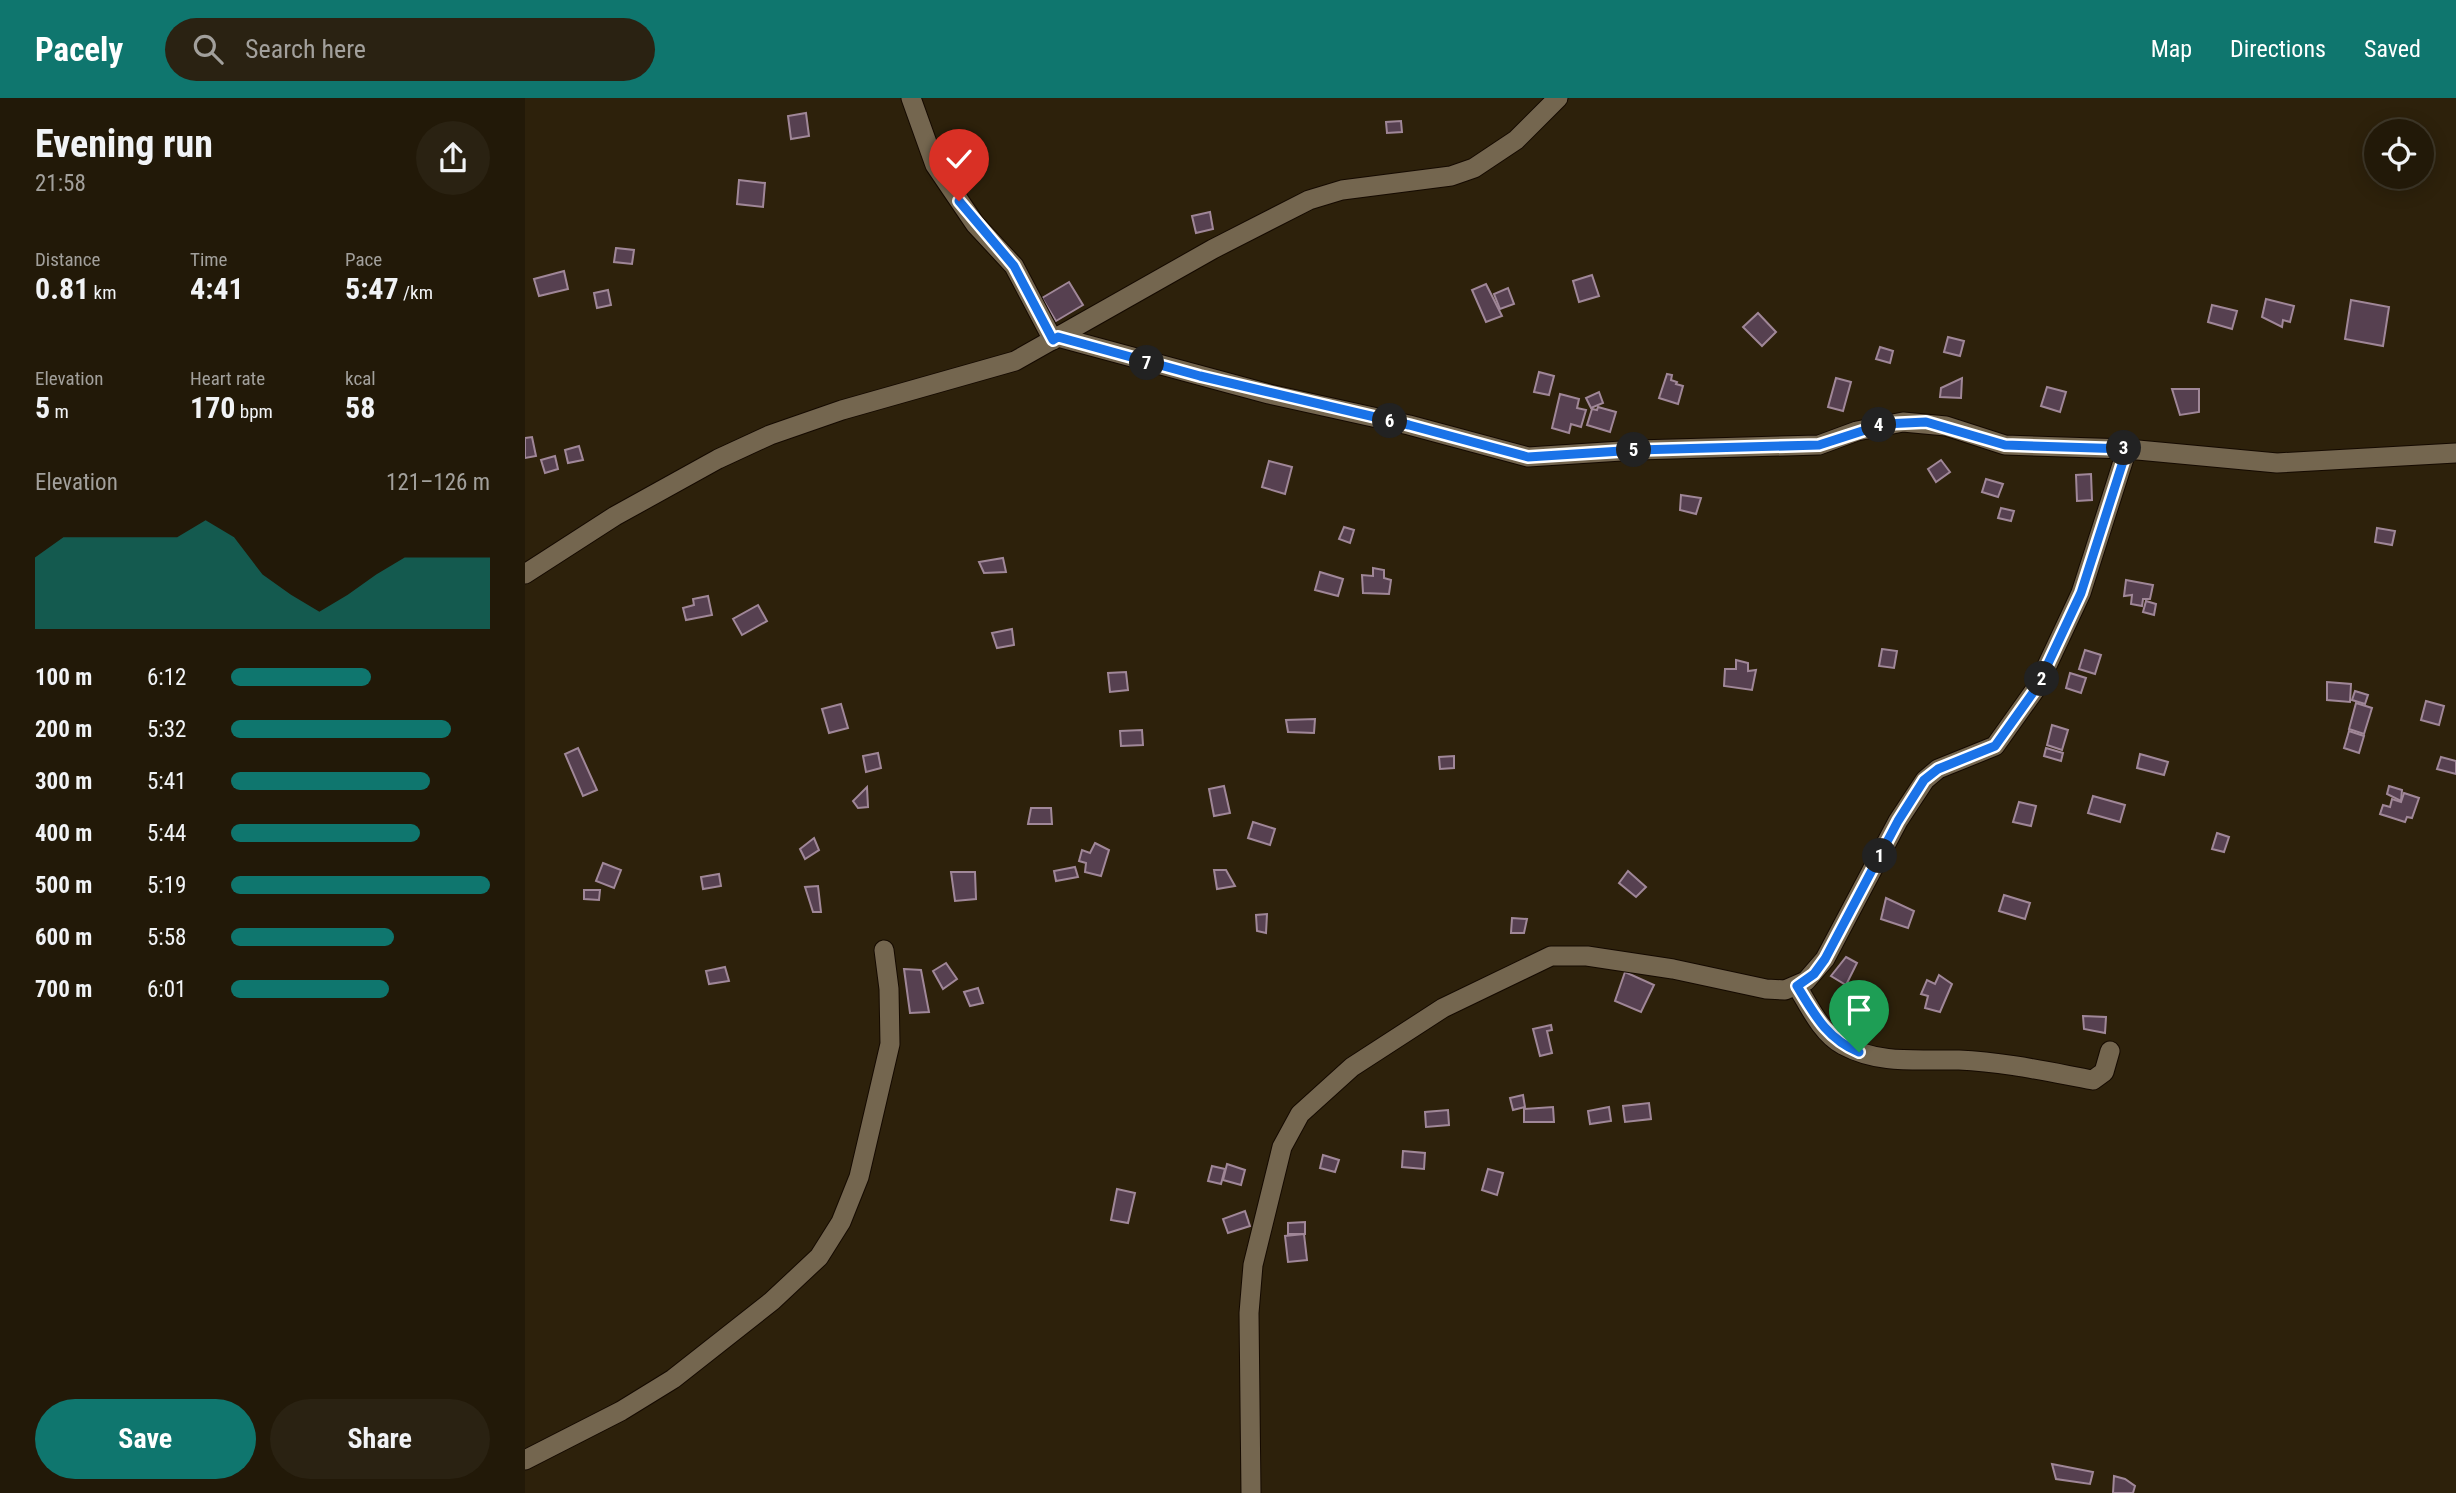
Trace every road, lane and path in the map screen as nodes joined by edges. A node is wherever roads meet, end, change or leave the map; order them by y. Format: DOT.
graph roads {
  1 [pos="911,98"];
  2 [pos="1558,98"];
  3 [pos="1056,339"];
  4 [pos="2127,449"];
  5 [pos="2456,453"];
  6 [pos="525,574"];
  7 [pos="884,950"];
  8 [pos="1797,986"];
  9 [pos="2110,1051"];
  10 [pos="525,1460"];
  11 [pos="1251,1493"];
  1 -- 3 [label="street"];
  2 -- 3 [label="street"];
  3 -- 4 [label="street"];
  3 -- 6 [label="street"];
  4 -- 5 [label="street"];
  4 -- 8 [label="street"];
  7 -- 10 [label="street"];
  8 -- 9 [label="street"];
  8 -- 11 [label="street"];
}
